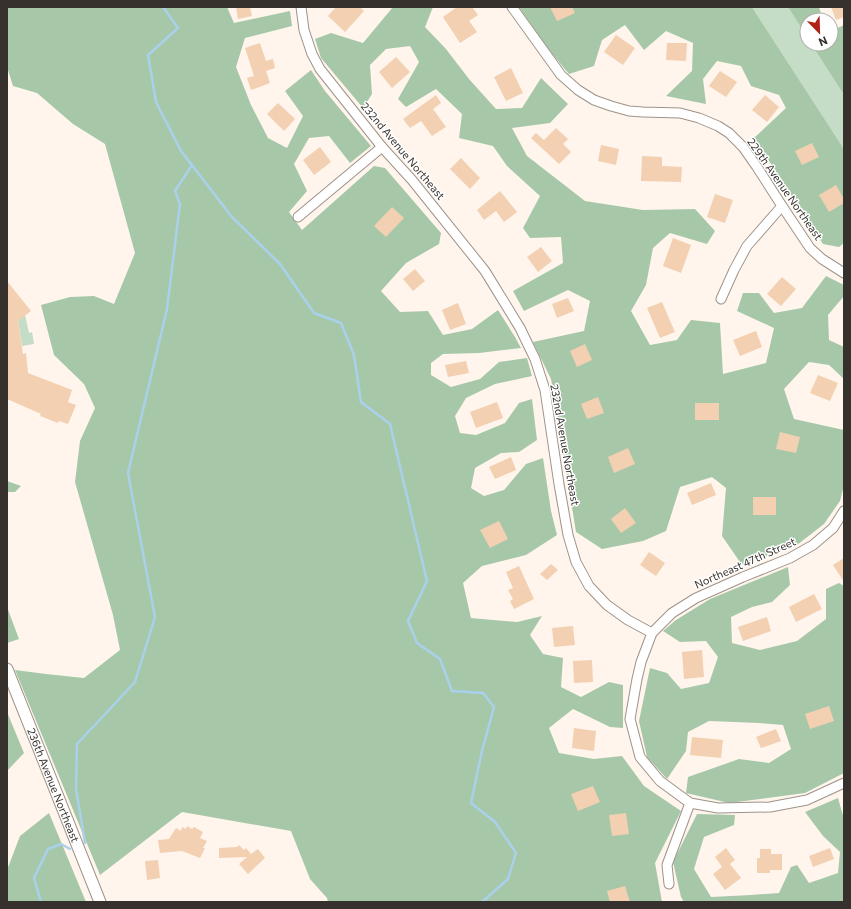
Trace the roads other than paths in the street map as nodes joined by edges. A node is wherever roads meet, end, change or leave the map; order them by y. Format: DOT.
graph roads {
  1 [pos="301,7"];
  2 [pos="512,7"];
  3 [pos="382,147"];
  4 [pos="782,206"];
  5 [pos="298,217"];
  6 [pos="844,273"];
  7 [pos="721,299"];
  8 [pos="844,511"];
  9 [pos="652,633"];
  10 [pos="7,669"];
  11 [pos="844,783"];
  12 [pos="690,803"];
  13 [pos="669,884"];
  14 [pos="100,902"];
  1 -- 3 [label="street, 232nd Avenue Northeast"];
  2 -- 4 [label="street, 229th Avenue Northeast"];
  3 -- 5 [label="street"];
  3 -- 9 [label="street, 232nd Avenue Northeast"];
  4 -- 6 [label="street, 229th Avenue Northeast"];
  4 -- 7 [label="street"];
  8 -- 9 [label="street, Northeast 47th Street"];
  9 -- 12 [label="street"];
  10 -- 14 [label="street, 236th Avenue Northeast"];
  11 -- 12 [label="street"];
  12 -- 13 [label="street"];
}
